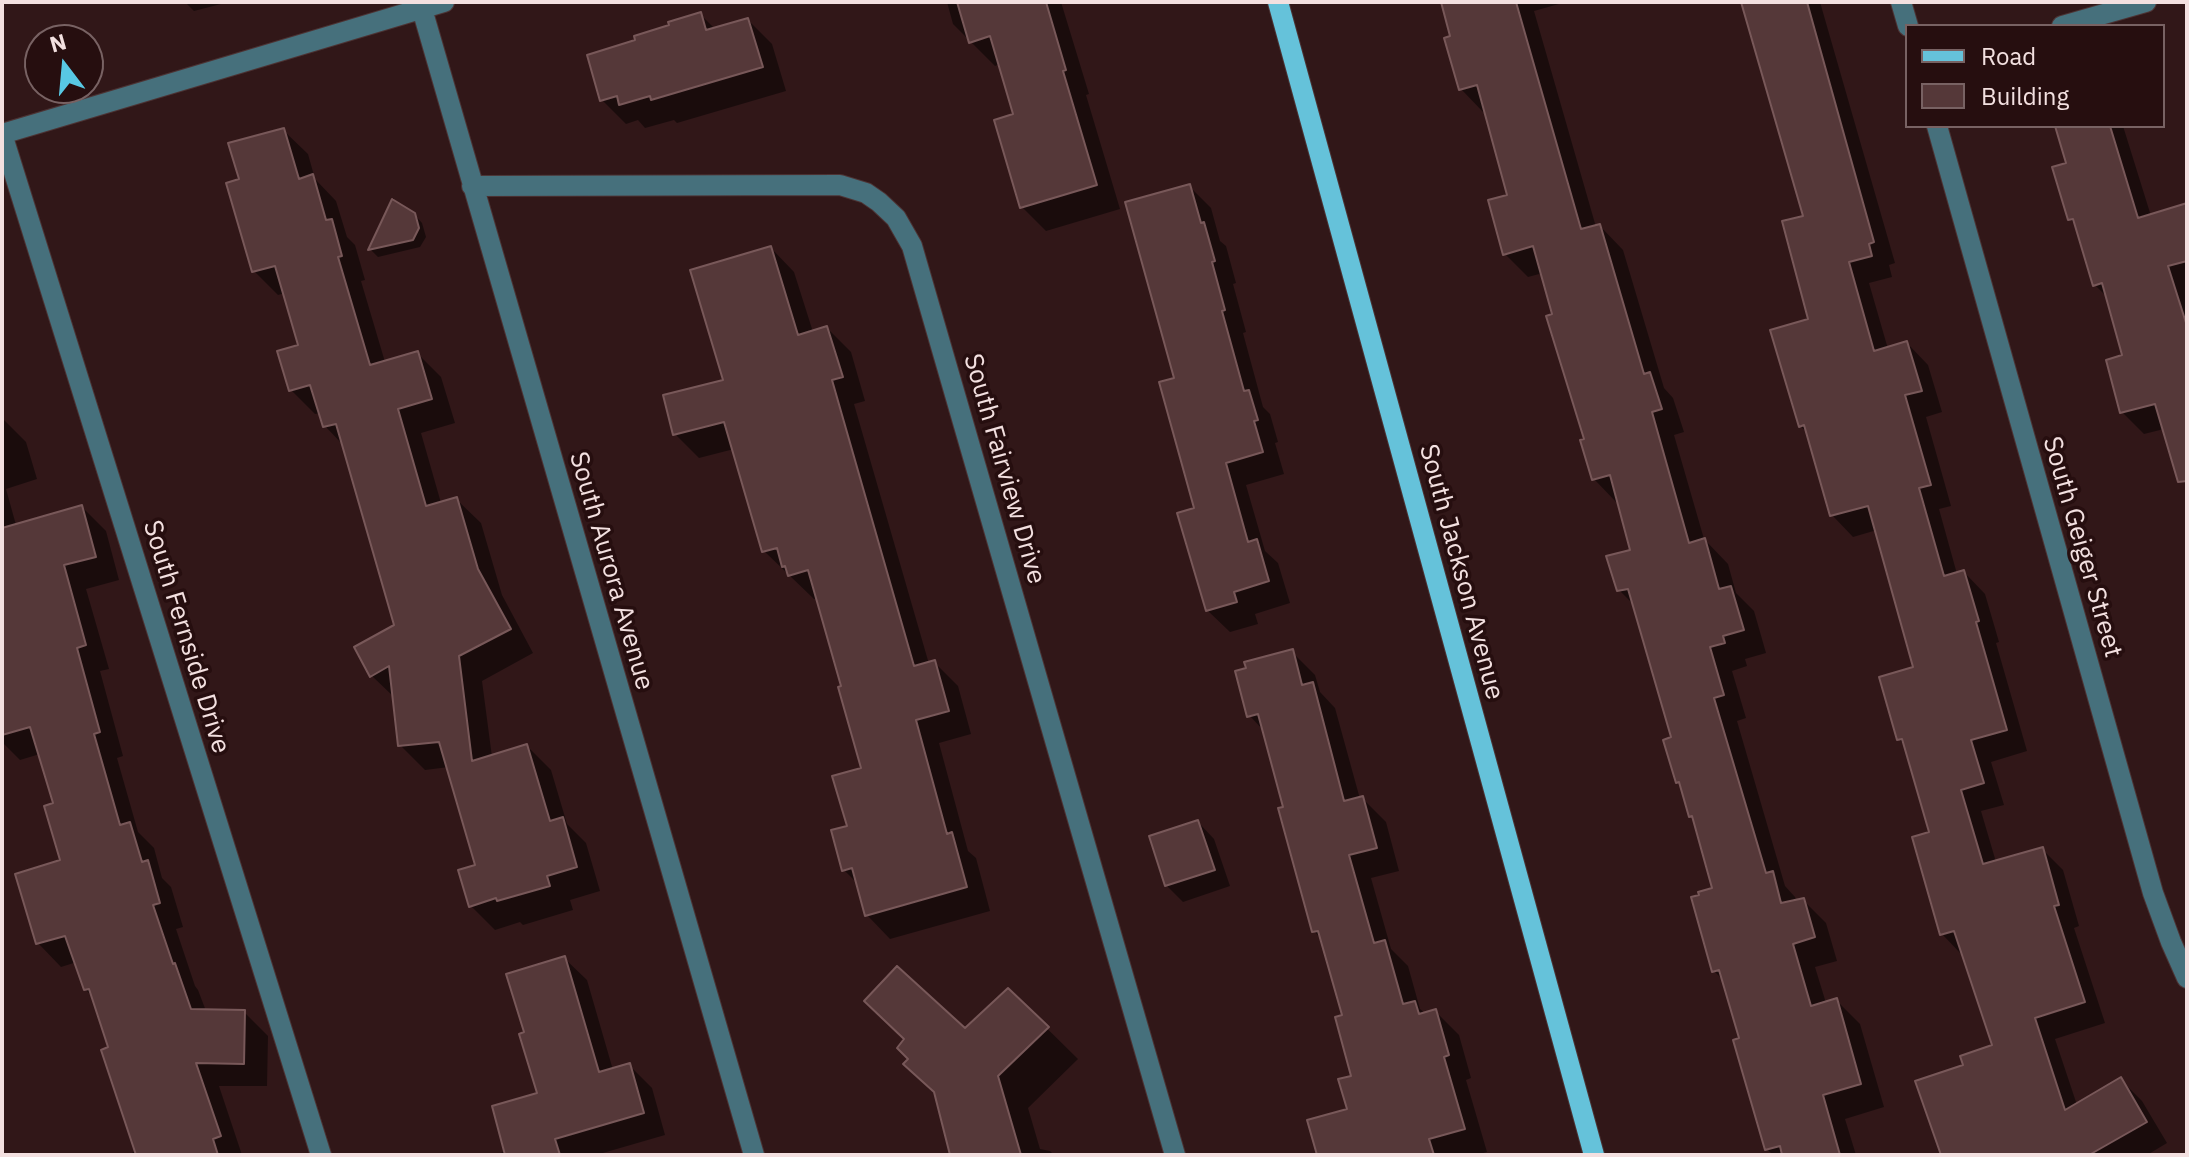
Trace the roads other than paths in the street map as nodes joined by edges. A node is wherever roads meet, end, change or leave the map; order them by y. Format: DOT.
graph roads {
  1 [pos="444,2"];
  2 [pos="1278,2"];
  3 [pos="1901,2"];
  4 [pos="2146,2"];
  5 [pos="421,5"];
  6 [pos="1907,24"];
  7 [pos="2069,24"];
  8 [pos="1938,128"];
  9 [pos="2,134"];
  10 [pos="472,186"];
  11 [pos="2187,978"];
  12 [pos="321,1155"];
  13 [pos="754,1155"];
  14 [pos="1175,1155"];
  15 [pos="1594,1155"];
  1 -- 5 [label="street"];
  2 -- 15 [label="main road, South Jackson Avenue"];
  3 -- 6 [label="street"];
  4 -- 7 [label="street"];
  5 -- 9 [label="street"];
  5 -- 10 [label="street, South Aurora Avenue"];
  8 -- 11 [label="street, South Geiger Street"];
  9 -- 12 [label="street, South Fernside Drive"];
  10 -- 13 [label="street, South Aurora Avenue"];
  10 -- 14 [label="street, South Fairview Drive"];
}
